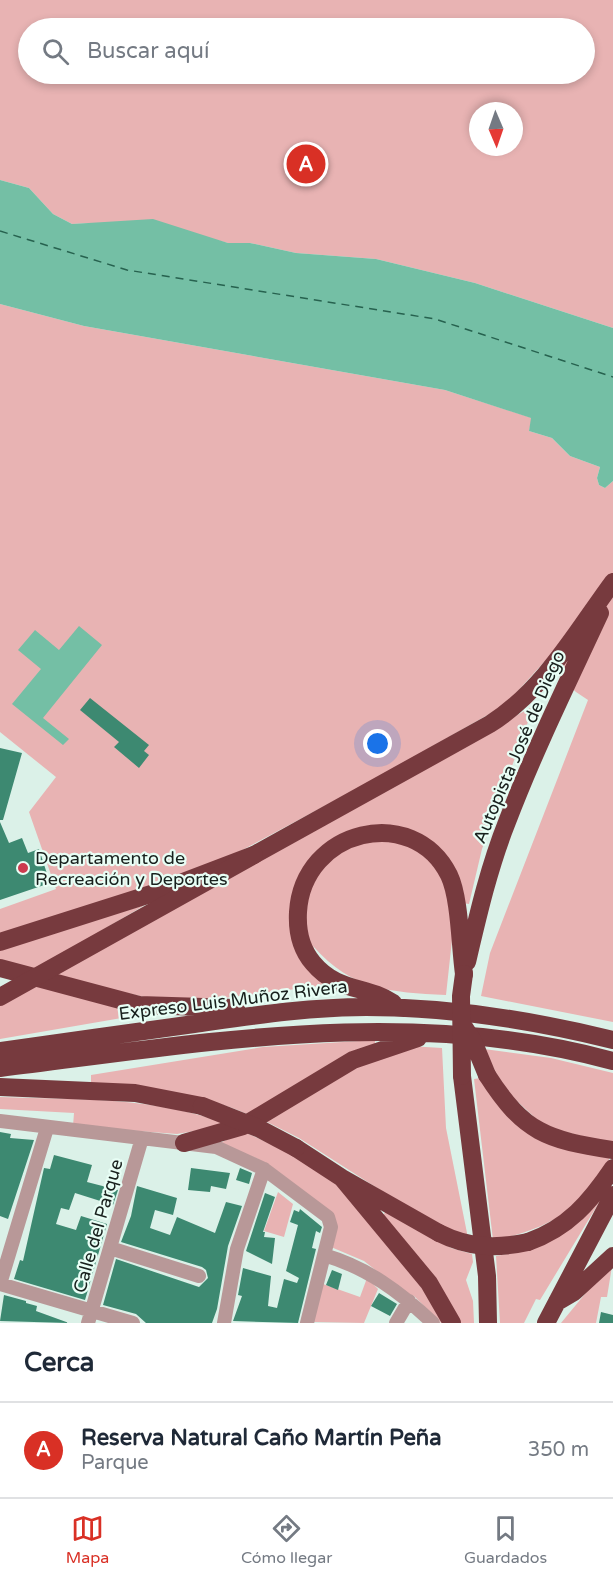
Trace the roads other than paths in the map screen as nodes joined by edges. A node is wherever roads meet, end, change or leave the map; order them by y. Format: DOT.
graph roads {
  1 [pos="613,583"];
  2 [pos="254,855"];
  3 [pos="0,942"];
  4 [pos="0,968"];
  5 [pos="464,974"];
  6 [pos="0,997"];
  7 [pos="399,1007"];
  8 [pos="315,1009"];
  9 [pos="461,1022"];
  10 [pos="439,1033"];
  11 [pos="613,1040"];
  12 [pos="0,1051"];
  13 [pos="613,1061"];
  14 [pos="0,1068"];
  15 [pos="0,1087"];
  16 [pos="0,1121"];
  17 [pos="47,1128"];
  18 [pos="142,1138"];
  19 [pos="184,1143"];
  20 [pos="613,1150"];
  21 [pos="264,1168"];
  22 [pos="342,1178"];
  23 [pos="610,1182"];
  24 [pos="110,1248"];
  25 [pos="324,1254"];
  26 [pos="613,1256"];
  27 [pos="199,1276"];
  28 [pos="0,1284"];
  29 [pos="409,1301"];
  30 [pos="555,1303"];
  31 [pos="90,1317"];
  32 [pos="133,1323"];
  33 [pos="225,1323"];
  34 [pos="307,1323"];
  35 [pos="396,1323"];
  36 [pos="433,1323"];
  37 [pos="452,1323"];
  38 [pos="488,1323"];
  39 [pos="546,1323"];
  1 -- 2 [label="highway"];
  1 -- 5 [label="highway, Autopista José de Diego"];
  2 -- 3 [label="highway, bridge"];
  2 -- 6 [label="highway, bridge"];
  4 -- 8 [label="highway"];
  5 -- 7 [label="highway"];
  5 -- 9 [label="highway, Autopista José de Diego, bridge"];
  7 -- 8 [label="highway, Expreso Luis Muñoz Rivera"];
  7 -- 11 [label="highway, Expreso Luis Muñoz Rivera"];
  8 -- 12 [label="highway, Expreso Luis Muñoz Rivera"];
  9 -- 20 [label="highway, bridge"];
  9 -- 38 [label="highway, Autopista José de Diego, bridge"];
  10 -- 13 [label="highway"];
  10 -- 14 [label="highway"];
  10 -- 19 [label="highway"];
  15 -- 22 [label="highway, bridge"];
  16 -- 17 [label="street"];
  17 -- 18 [label="street"];
  17 -- 28 [label="street"];
  18 -- 19 [label="street"];
  18 -- 24 [label="street, Calle del Parque"];
  19 -- 21 [label="street"];
  21 -- 25 [label="street"];
  21 -- 33 [label="street"];
  22 -- 23 [label="highway, bridge"];
  22 -- 37 [label="highway"];
  23 -- 30 [label="highway"];
  24 -- 27 [label="street"];
  24 -- 31 [label="street, Calle del Parque"];
  25 -- 29 [label="street"];
  25 -- 34 [label="street"];
  26 -- 30 [label="highway"];
  28 -- 31 [label="street"];
  29 -- 35 [label="street"];
  29 -- 36 [label="street"];
  30 -- 39 [label="highway"];
  31 -- 32 [label="street"];
}
